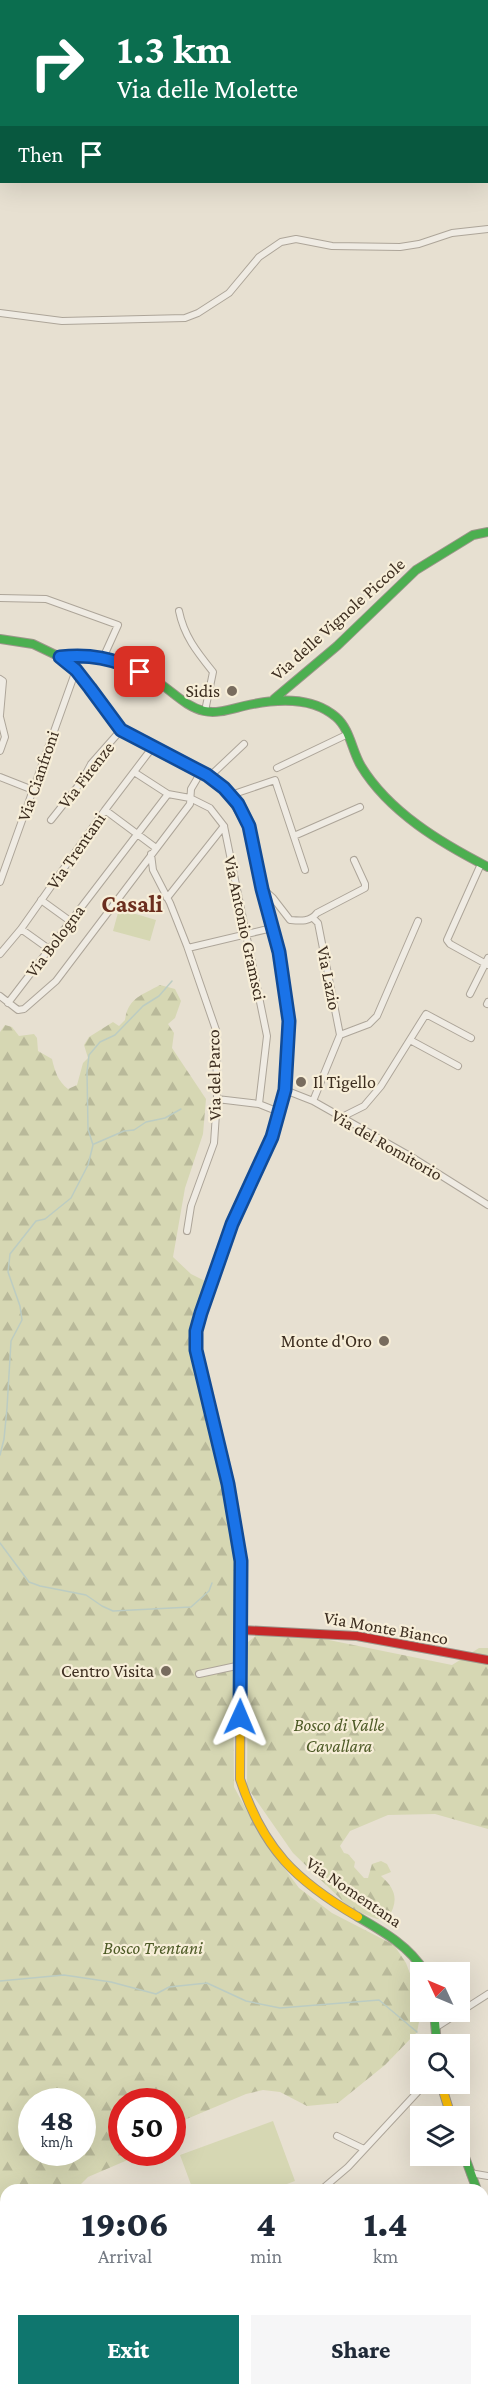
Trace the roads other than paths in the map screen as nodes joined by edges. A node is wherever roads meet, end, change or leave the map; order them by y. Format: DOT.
graph roads {
  1 [pos="488,229"];
  2 [pos="0,313"];
  3 [pos="488,532"];
  4 [pos="0,598"];
  5 [pos="179,611"];
  6 [pos="0,639"];
  7 [pos="60,657"];
  8 [pos="103,658"];
  9 [pos="76,670"];
  10 [pos="0,679"];
  11 [pos="274,699"];
  12 [pos="205,711"];
  13 [pos="0,716"];
  14 [pos="121,730"];
  15 [pos="346,735"];
  16 [pos="244,744"];
  17 [pos="152,748"];
  18 [pos="0,751"];
  19 [pos="277,768"];
  20 [pos="134,772"];
  21 [pos="205,775"];
  22 [pos="0,777"];
  23 [pos="33,790"];
  24 [pos="168,794"];
  25 [pos="231,795"];
  26 [pos="190,798"];
  27 [pos="360,807"];
  28 [pos="105,810"];
  29 [pos="51,820"];
  30 [pos="224,826"];
  31 [pos="137,834"];
  32 [pos="294,836"];
  33 [pos="156,848"];
  34 [pos="151,854"];
  35 [pos="354,860"];
  36 [pos="485,866"];
  37 [pos="305,870"];
  38 [pos="0,882"];
  39 [pos="262,889"];
  40 [pos="167,898"];
  41 [pos="41,900"];
  42 [pos="313,918"];
  43 [pos="70,921"];
  44 [pos="418,921"];
  45 [pos="272,928"];
  46 [pos="21,929"];
  47 [pos="248,933"];
  48 [pos="188,948"];
  49 [pos="49,950"];
  50 [pos="0,954"];
  51 [pos="487,962"];
  52 [pos="470,994"];
  53 [pos="0,996"];
  54 [pos="8,1003"];
  55 [pos="340,1035"];
  56 [pos="471,1038"];
  57 [pos="410,1040"];
  58 [pos="458,1066"];
  59 [pos="285,1090"];
  60 [pos="217,1099"];
  61 [pos="314,1101"];
  62 [pos="260,1104"];
  63 [pos="279,1112"];
  64 [pos="340,1118"];
  65 [pos="488,1205"];
  66 [pos="186,1231"];
  67 [pos="242,1630"];
  68 [pos="488,1660"];
  69 [pos="241,1665"];
  70 [pos="199,1674"];
  71 [pos="419,1962"];
  72 [pos="488,1994"];
  73 [pos="435,2022"];
  74 [pos="435,2028"];
  75 [pos="436,2034"];
  76 [pos="416,2094"];
  77 [pos="337,2136"];
  78 [pos="364,2149"];
  79 [pos="468,2166"];
  80 [pos="470,2173"];
  81 [pos="488,2176"];
  82 [pos="328,2184"];
  83 [pos="475,2184"];
  1 -- 2 [label="street"];
  3 -- 11 [label="main road, Via delle Vignole Piccole"];
  4 -- 8 [label="street"];
  5 -- 12 [label="street"];
  6 -- 7 [label="main road, Via Nomentana"];
  7 -- 8 [label="main road"];
  7 -- 9 [label="main road, Via Nomentana"];
  8 -- 12 [label="main road"];
  9 -- 14 [label="main road, Via Nomentana"];
  9 -- 23 [label="street, Via Cianfroni"];
  10 -- 13 [label="street"];
  11 -- 12 [label="main road"];
  11 -- 15 [label="main road"];
  13 -- 18 [label="street"];
  14 -- 17 [label="main road, Via Nomentana"];
  14 -- 29 [label="street, Via Firenze"];
  15 -- 19 [label="street"];
  15 -- 36 [label="main road"];
  16 -- 21 [label="street"];
  17 -- 20 [label="street, Via Trentani"];
  17 -- 21 [label="main road, Via Nomentana"];
  20 -- 24 [label="street"];
  20 -- 28 [label="street, Via Trentani"];
  21 -- 25 [label="main road, Via Nomentana"];
  21 -- 26 [label="street"];
  22 -- 23 [label="street"];
  23 -- 38 [label="street, Via Cianfroni"];
  24 -- 26 [label="street"];
  24 -- 31 [label="street, Via Bologna"];
  25 -- 32 [label="street"];
  25 -- 39 [label="main road, Via Nomentana"];
  26 -- 30 [label="street"];
  26 -- 33 [label="street"];
  27 -- 32 [label="street"];
  28 -- 31 [label="street"];
  28 -- 41 [label="street, Via Trentani"];
  30 -- 40 [label="street"];
  30 -- 47 [label="street, Via Antonio Gramsci"];
  31 -- 33 [label="street"];
  31 -- 43 [label="street, Via Bologna"];
  32 -- 37 [label="street"];
  33 -- 34 [label="street"];
  34 -- 40 [label="street, Via del Parco"];
  34 -- 54 [label="street"];
  35 -- 42 [label="street"];
  36 -- 51 [label="street"];
  39 -- 42 [label="street"];
  39 -- 45 [label="main road, Via Nomentana"];
  40 -- 48 [label="street, Via del Parco"];
  41 -- 43 [label="street"];
  41 -- 46 [label="street, Via Trentani"];
  42 -- 55 [label="street, Via Lazio"];
  43 -- 49 [label="street, Via Bologna"];
  44 -- 55 [label="street"];
  45 -- 47 [label="street"];
  45 -- 59 [label="main road, Via Nomentana"];
  46 -- 49 [label="street"];
  46 -- 50 [label="street, Via Trentani"];
  47 -- 48 [label="street"];
  47 -- 62 [label="street, Via Antonio Gramsci"];
  48 -- 60 [label="street, Via del Parco"];
  49 -- 54 [label="street, Via Bologna"];
  51 -- 52 [label="street"];
  53 -- 54 [label="street"];
  55 -- 61 [label="street, Via Lazio"];
  56 -- 57 [label="street"];
  57 -- 58 [label="street"];
  57 -- 64 [label="street"];
  59 -- 61 [label="street, Via del Romitorio"];
  59 -- 63 [label="main road, Via Nomentana"];
  60 -- 62 [label="street"];
  60 -- 66 [label="street, Via del Parco"];
  61 -- 64 [label="street, Via del Romitorio"];
  62 -- 63 [label="street"];
  63 -- 67 [label="main road, Via Nomentana"];
  64 -- 65 [label="street, Via del Romitorio"];
  67 -- 68 [label="main road, Via Monte Bianco"];
  67 -- 69 [label="main road, Via Nomentana"];
  69 -- 70 [label="street"];
  69 -- 71 [label="main road, Via Nomentana"];
  72 -- 74 [label="street"];
  73 -- 74 [label="main road"];
  74 -- 75 [label="main road"];
  76 -- 78 [label="street"];
  77 -- 78 [label="street"];
  78 -- 82 [label="street"];
  79 -- 80 [label="main road"];
  80 -- 81 [label="street"];
  80 -- 83 [label="main road"];
}
